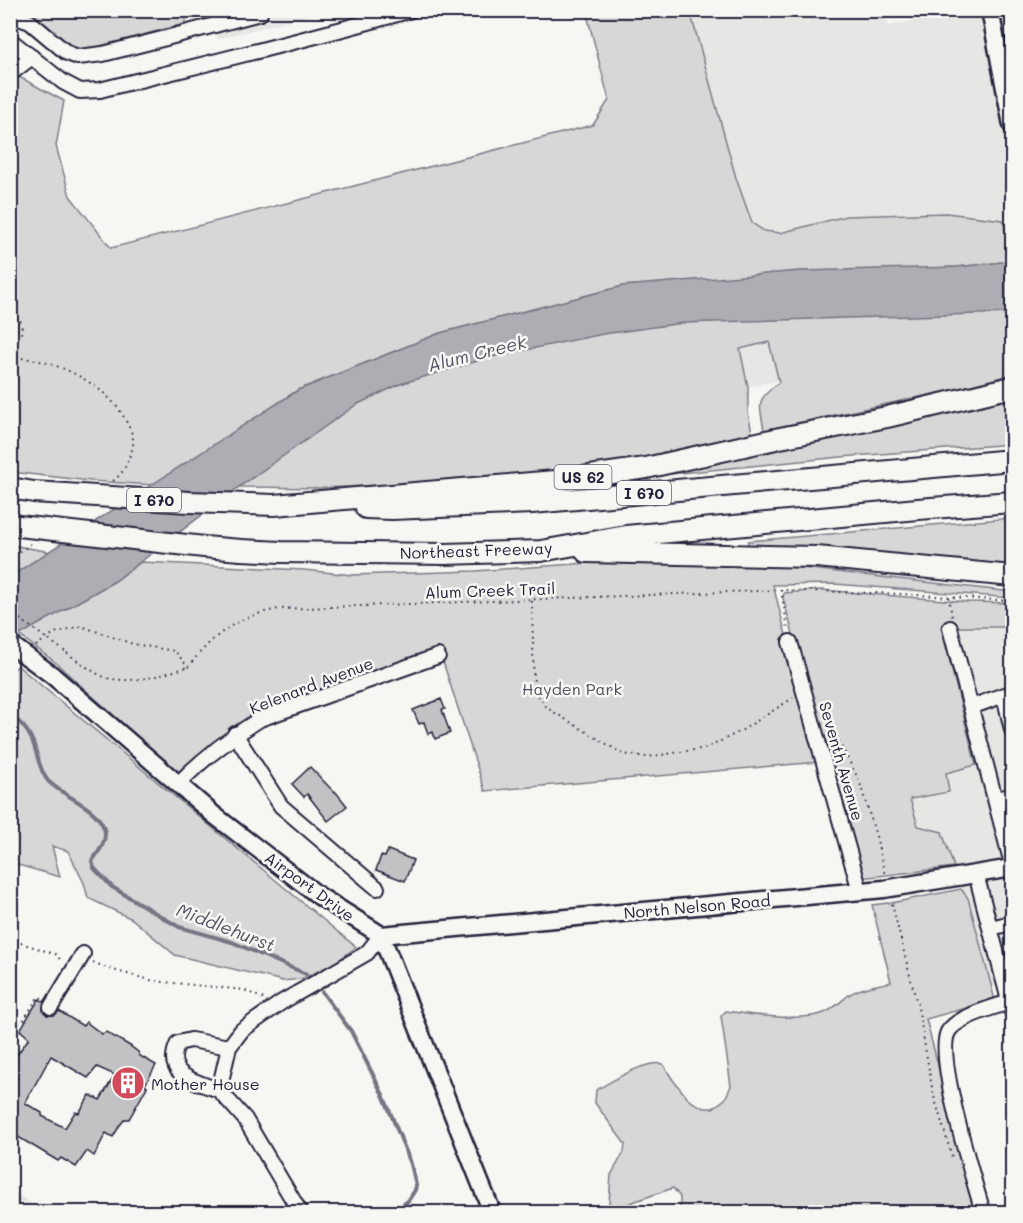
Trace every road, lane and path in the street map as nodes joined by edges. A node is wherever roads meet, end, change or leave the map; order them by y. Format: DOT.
graph roads {
  1 [pos="411,10"];
  2 [pos="990,10"];
  3 [pos="265,11"];
  4 [pos="10,15"];
  5 [pos="229,16"];
  6 [pos="10,40"];
  7 [pos="32,57"];
  8 [pos="10,74"];
  9 [pos="1012,124"];
  10 [pos="10,314"];
  11 [pos="10,345"];
  12 [pos="10,358"];
  13 [pos="1012,387"];
  14 [pos="1012,460"];
  15 [pos="106,486"];
  16 [pos="10,488"];
  17 [pos="1012,502"];
  18 [pos="274,505"];
  19 [pos="10,525"];
  20 [pos="35,542"];
  21 [pos="541,551"];
  22 [pos="10,559"];
  23 [pos="1012,576"];
  24 [pos="781,590"];
  25 [pos="949,597"];
  26 [pos="532,601"];
  27 [pos="1012,601"];
  28 [pos="10,612"];
  29 [pos="950,628"];
  30 [pos="790,642"];
  31 [pos="10,644"];
  32 [pos="28,652"];
  33 [pos="438,656"];
  34 [pos="188,667"];
  35 [pos="805,693"];
  36 [pos="1008,694"];
  37 [pos="971,707"];
  38 [pos="823,711"];
  39 [pos="1012,730"];
  40 [pos="235,734"];
  41 [pos="178,784"];
  42 [pos="1012,795"];
  43 [pos="996,800"];
  44 [pos="1009,834"];
  45 [pos="1012,866"];
  46 [pos="976,874"];
  47 [pos="377,888"];
  48 [pos="888,888"];
  49 [pos="860,891"];
  50 [pos="1012,923"];
  51 [pos="990,928"];
  52 [pos="381,935"];
  53 [pos="15,941"];
  54 [pos="83,954"];
  55 [pos="61,969"];
  56 [pos="48,1000"];
  57 [pos="263,1005"];
  58 [pos="1011,1007"];
  59 [pos="10,1031"];
  60 [pos="229,1047"];
  61 [pos="219,1090"];
  62 [pos="956,1169"];
  63 [pos="300,1212"];
  64 [pos="492,1212"];
  65 [pos="983,1212"];
  1 -- 7 [label="street"];
  2 -- 9 [label="main road"];
  3 -- 5 [label="street"];
  4 -- 5 [label="street"];
  6 -- 7 [label="street"];
  7 -- 8 [label="street"];
  10 -- 11 [label="path"];
  12 -- 15 [label="path"];
  13 -- 18 [label="highway, US 62"];
  14 -- 18 [label="highway, I 670"];
  16 -- 18 [label="highway, I 670, bridge"];
  17 -- 21 [label="highway, Northeast Freeway"];
  19 -- 21 [label="highway, Northeast Freeway, bridge"];
  20 -- 22 [label="path"];
  21 -- 23 [label="highway"];
  24 -- 25 [label="path, Alum Creek Trail"];
  24 -- 26 [label="path, Alum Creek Trail"];
  24 -- 30 [label="path"];
  25 -- 27 [label="path, Alum Creek Trail"];
  25 -- 29 [label="path"];
  26 -- 34 [label="path, Alum Creek Trail"];
  26 -- 35 [label="path"];
  28 -- 34 [label="path, bridge"];
  29 -- 37 [label="street"];
  30 -- 35 [label="street, Seventh Avenue"];
  31 -- 41 [label="main road, Airport Drive, bridge"];
  32 -- 34 [label="path"];
  33 -- 40 [label="street, Kelenard Avenue"];
  35 -- 49 [label="street, Seventh Avenue"];
  36 -- 37 [label="street"];
  36 -- 39 [label="street"];
  37 -- 43 [label="street"];
  38 -- 48 [label="path"];
  40 -- 41 [label="street, Kelenard Avenue"];
  40 -- 47 [label="street"];
  41 -- 52 [label="main road, Airport Drive"];
  42 -- 43 [label="street"];
  43 -- 44 [label="street"];
  44 -- 45 [label="street"];
  45 -- 46 [label="main road, North Nelson Road"];
  46 -- 48 [label="main road, North Nelson Road"];
  46 -- 51 [label="street"];
  48 -- 49 [label="main road, North Nelson Road"];
  48 -- 62 [label="path"];
  49 -- 52 [label="main road, North Nelson Road"];
  50 -- 51 [label="street"];
  51 -- 58 [label="street"];
  52 -- 60 [label="street"];
  52 -- 64 [label="main road"];
  53 -- 55 [label="path"];
  54 -- 56 [label="street"];
  54 -- 57 [label="path"];
  56 -- 59 [label="path"];
  58 -- 65 [label="street"];
  60 -- 61 [label="street"];
  60 -- 61 [label="street"];
  61 -- 63 [label="street"];
}
